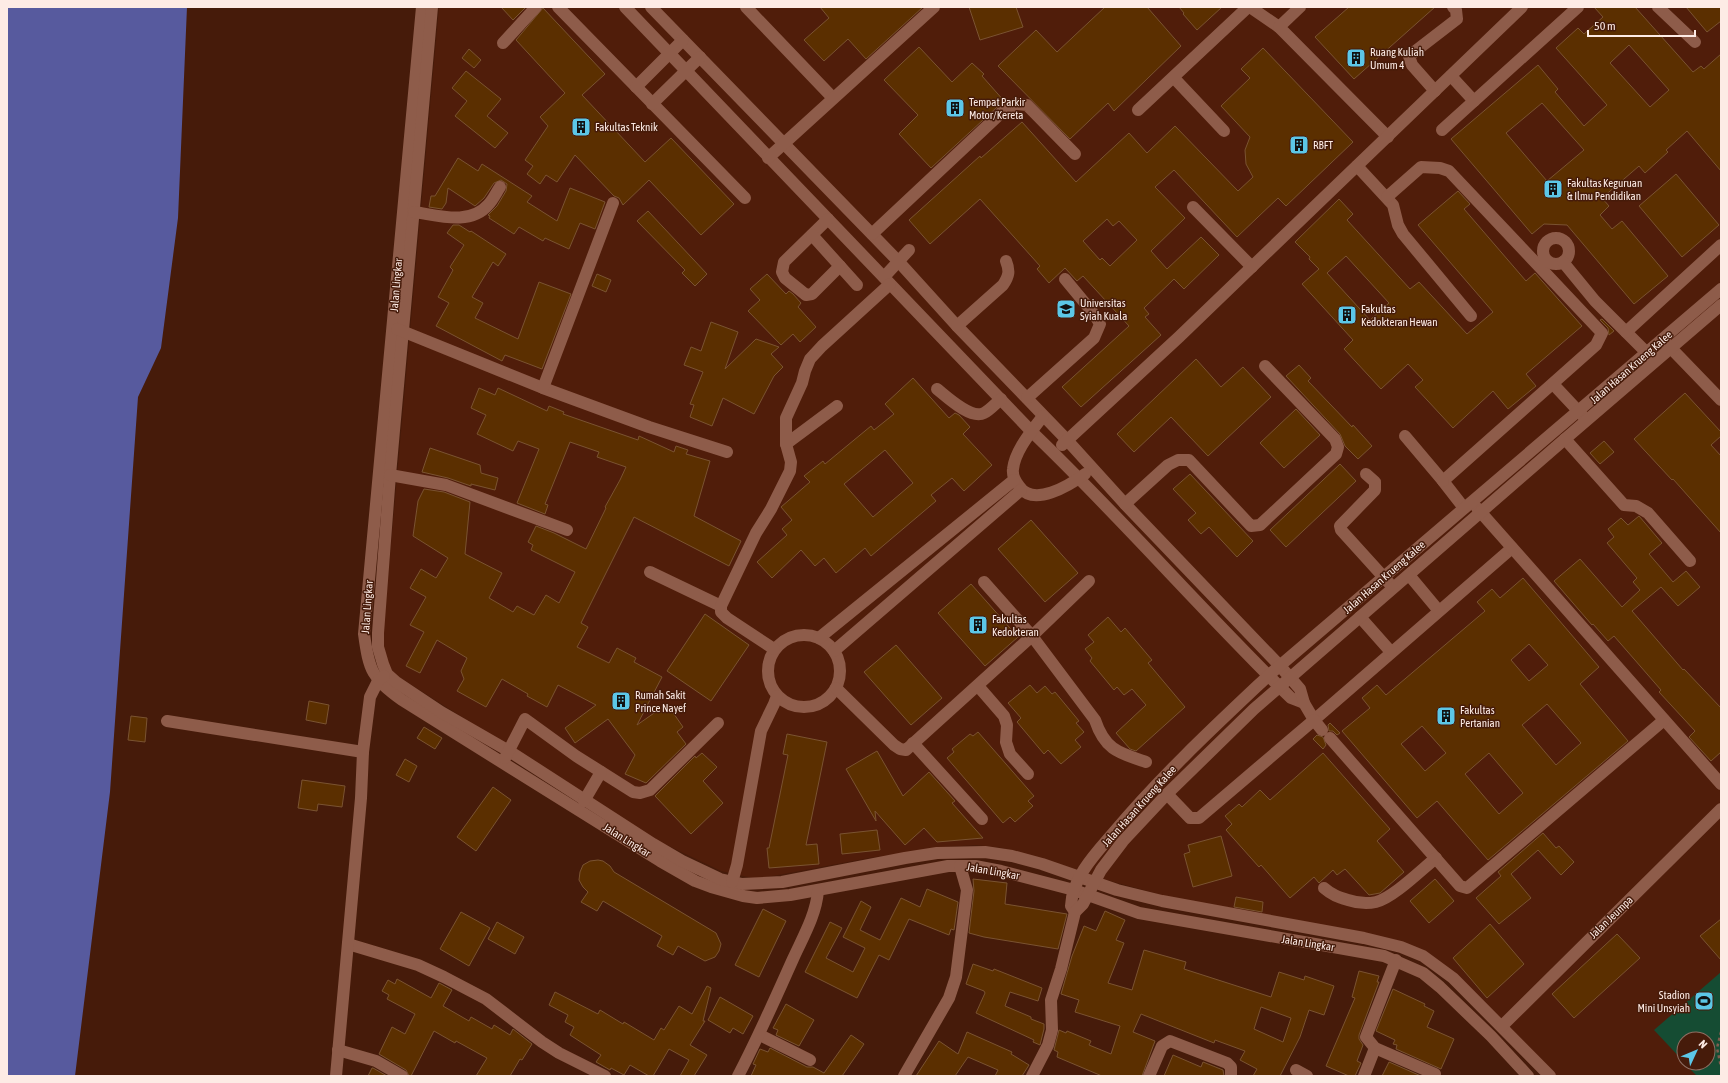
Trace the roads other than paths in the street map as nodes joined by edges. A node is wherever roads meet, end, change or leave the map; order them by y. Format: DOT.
graph roads {
  1 [pos="422,7"];
  2 [pos="432,7"];
  3 [pos="536,7"];
  4 [pos="558,7"];
  5 [pos="625,7"];
  6 [pos="651,7"];
  7 [pos="746,7"];
  8 [pos="934,7"];
  9 [pos="1249,7"];
  10 [pos="1300,7"];
  11 [pos="1453,7"];
  12 [pos="1522,7"];
  13 [pos="1578,7"];
  14 [pos="1658,7"];
  15 [pos="1279,27"];
  16 [pos="683,40"];
  17 [pos="1695,42"];
  18 [pos="503,43"];
  19 [pos="669,54"];
  20 [pos="700,57"];
  21 [pos="686,71"];
  22 [pos="1451,76"];
  23 [pos="1174,78"];
  24 [pos="636,88"];
  25 [pos="1435,91"];
  26 [pos="833,98"];
  27 [pos="1474,101"];
  28 [pos="652,104"];
  29 [pos="1138,110"];
  30 [pos="1442,130"];
  31 [pos="1224,131"];
  32 [pos="1388,137"];
  33 [pos="784,143"];
  34 [pos="1075,154"];
  35 [pos="768,158"];
  36 [pos="1357,166"];
  37 [pos="500,187"];
  38 [pos="1387,197"];
  39 [pos="745,198"];
  40 [pos="613,203"];
  41 [pos="1192,207"];
  42 [pos="414,212"];
  43 [pos="828,219"];
  44 [pos="872,234"];
  45 [pos="812,235"];
  46 [pos="1721,245"];
  47 [pos="909,250"];
  48 [pos="1006,261"];
  49 [pos="899,262"];
  50 [pos="1563,262"];
  51 [pos="840,266"];
  52 [pos="1252,267"];
  53 [pos="1065,279"];
  54 [pos="887,280"];
  55 [pos="857,285"];
  56 [pos="1721,289"];
  57 [pos="1721,305"];
  58 [pos="1472,316"];
  59 [pos="957,326"];
  60 [pos="398,329"];
  61 [pos="1626,332"];
  62 [pos="1667,344"];
  63 [pos="1651,358"];
  64 [pos="1265,366"];
  65 [pos="1553,384"];
  66 [pos="543,388"];
  67 [pos="937,389"];
  68 [pos="1001,398"];
  69 [pos="1027,398"];
  70 [pos="1721,400"];
  71 [pos="837,406"];
  72 [pos="1043,416"];
  73 [pos="1582,416"];
  74 [pos="1032,431"];
  75 [pos="1405,436"];
  76 [pos="1565,439"];
  77 [pos="1067,440"];
  78 [pos="786,444"];
  79 [pos="727,452"];
  80 [pos="1054,452"];
  81 [pos="1092,469"];
  82 [pos="1366,474"];
  83 [pos="390,475"];
  84 [pos="1080,478"];
  85 [pos="1014,480"];
  86 [pos="1443,481"];
  87 [pos="1021,490"];
  88 [pos="1125,504"];
  89 [pos="1468,505"];
  90 [pos="1481,513"];
  91 [pos="567,530"];
  92 [pos="1512,548"];
  93 [pos="1690,561"];
  94 [pos="650,572"];
  95 [pos="1409,575"];
  96 [pos="1384,577"];
  97 [pos="1089,581"];
  98 [pos="984,582"];
  99 [pos="1394,588"];
  100 [pos="721,606"];
  101 [pos="1439,611"];
  102 [pos="1360,617"];
  103 [pos="1032,636"];
  104 [pos="819,638"];
  105 [pos="774,649"];
  106 [pos="834,651"];
  107 [pos="1391,652"];
  108 [pos="1280,666"];
  109 [pos="1269,675"];
  110 [pos="383,677"];
  111 [pos="1290,678"];
  112 [pos="978,686"];
  113 [pos="1280,687"];
  114 [pos="836,688"];
  115 [pos="777,696"];
  116 [pos="1304,703"];
  117 [pos="1314,720"];
  118 [pos="1664,720"];
  119 [pos="167,721"];
  120 [pos="718,723"];
  121 [pos="913,743"];
  122 [pos="509,751"];
  123 [pos="363,752"];
  124 [pos="1146,762"];
  125 [pos="503,763"];
  126 [pos="601,772"];
  127 [pos="1028,774"];
  128 [pos="1721,784"];
  129 [pos="1167,794"];
  130 [pos="584,801"];
  131 [pos="1721,809"];
  132 [pos="982,819"];
  133 [pos="1436,858"];
  134 [pos="960,866"];
  135 [pos="1080,876"];
  136 [pos="1094,881"];
  137 [pos="732,882"];
  138 [pos="1324,888"];
  139 [pos="1074,890"];
  140 [pos="818,891"];
  141 [pos="1086,894"];
  142 [pos="1075,912"];
  143 [pos="348,944"];
  144 [pos="1396,960"];
  145 [pos="1502,1026"];
  146 [pos="760,1034"];
  147 [pos="1375,1048"];
  148 [pos="338,1050"];
  149 [pos="810,1060"];
  150 [pos="1435,1074"];
  151 [pos="1525,1075"];
  152 [pos="336,1076"];
  153 [pos="402,1076"];
  154 [pos="605,1076"];
  155 [pos="738,1076"];
  156 [pos="904,1076"];
  157 [pos="1032,1076"];
  158 [pos="1149,1076"];
  159 [pos="1231,1076"];
  160 [pos="1364,1076"];
  161 [pos="1550,1076"];
  1 -- 60 [label="street, Jalan Lingkar"];
  2 -- 42 [label="street"];
  3 -- 18 [label="street"];
  4 -- 24 [label="street"];
  5 -- 19 [label="street"];
  6 -- 16 [label="street"];
  7 -- 26 [label="street"];
  8 -- 26 [label="street"];
  9 -- 15 [label="street"];
  9 -- 23 [label="street"];
  10 -- 15 [label="street"];
  11 -- 25 [label="street"];
  12 -- 22 [label="street"];
  13 -- 27 [label="street"];
  14 -- 17 [label="street"];
  15 -- 32 [label="street"];
  16 -- 19 [label="street"];
  16 -- 20 [label="street"];
  19 -- 21 [label="street"];
  19 -- 24 [label="street"];
  20 -- 21 [label="street"];
  20 -- 33 [label="street"];
  21 -- 28 [label="street"];
  21 -- 35 [label="street"];
  22 -- 25 [label="street"];
  22 -- 27 [label="street"];
  23 -- 29 [label="street"];
  23 -- 31 [label="street"];
  24 -- 28 [label="street"];
  25 -- 32 [label="street"];
  26 -- 33 [label="street"];
  27 -- 30 [label="street"];
  28 -- 39 [label="street"];
  32 -- 36 [label="street"];
  33 -- 35 [label="street"];
  33 -- 44 [label="street"];
  34 -- 44 [label="street"];
  35 -- 43 [label="street"];
  36 -- 38 [label="street"];
  36 -- 52 [label="street"];
  37 -- 42 [label="street"];
  38 -- 58 [label="street"];
  38 -- 65 [label="street"];
  40 -- 66 [label="street"];
  41 -- 52 [label="street"];
  42 -- 60 [label="street"];
  43 -- 45 [label="street"];
  43 -- 54 [label="street"];
  44 -- 49 [label="street"];
  45 -- 51 [label="street"];
  45 -- 51 [label="street"];
  46 -- 61 [label="street"];
  47 -- 49 [label="street"];
  48 -- 59 [label="street"];
  49 -- 54 [label="street"];
  49 -- 59 [label="street"];
  50 -- 61 [label="street"];
  51 -- 55 [label="street"];
  52 -- 77 [label="street"];
  53 -- 69 [label="street"];
  54 -- 68 [label="street"];
  54 -- 78 [label="street"];
  56 -- 62 [label="street, Jalan Hasan Krueng Kalee"];
  57 -- 62 [label="street, Jalan Hasan Krueng Kalee"];
  59 -- 69 [label="street"];
  60 -- 66 [label="street"];
  60 -- 83 [label="street"];
  60 -- 110 [label="street, Jalan Lingkar"];
  61 -- 63 [label="street"];
  62 -- 63 [label="street, Jalan Hasan Krueng Kalee"];
  62 -- 70 [label="street"];
  63 -- 73 [label="street, Jalan Hasan Krueng Kalee"];
  64 -- 88 [label="street"];
  65 -- 73 [label="street"];
  65 -- 86 [label="street"];
  66 -- 79 [label="street"];
  67 -- 68 [label="street"];
  68 -- 74 [label="street"];
  69 -- 72 [label="street"];
  71 -- 78 [label="street"];
  72 -- 74 [label="street"];
  72 -- 77 [label="street"];
  73 -- 76 [label="street, Jalan Hasan Krueng Kalee"];
  73 -- 89 [label="street, Jalan Hasan Krueng Kalee"];
  74 -- 80 [label="street"];
  74 -- 85 [label="street"];
  75 -- 86 [label="street"];
  76 -- 90 [label="street, Jalan Hasan Krueng Kalee"];
  76 -- 93 [label="street"];
  77 -- 80 [label="street"];
  77 -- 81 [label="street"];
  78 -- 100 [label="street"];
  80 -- 84 [label="street"];
  81 -- 84 [label="street"];
  81 -- 88 [label="street"];
  82 -- 96 [label="street"];
  83 -- 91 [label="street"];
  83 -- 110 [label="street"];
  84 -- 87 [label="street"];
  84 -- 109 [label="street"];
  85 -- 87 [label="street"];
  85 -- 104 [label="street"];
  86 -- 89 [label="street"];
  87 -- 106 [label="street"];
  88 -- 108 [label="street"];
  89 -- 90 [label="street"];
  89 -- 96 [label="street, Jalan Hasan Krueng Kalee"];
  90 -- 92 [label="street"];
  90 -- 95 [label="street, Jalan Hasan Krueng Kalee"];
  92 -- 101 [label="street"];
  92 -- 118 [label="street"];
  94 -- 100 [label="street"];
  95 -- 99 [label="street, Jalan Hasan Krueng Kalee"];
  95 -- 101 [label="street"];
  96 -- 99 [label="street"];
  96 -- 108 [label="street, Jalan Hasan Krueng Kalee"];
  97 -- 103 [label="street"];
  98 -- 103 [label="street"];
  99 -- 102 [label="street, Jalan Hasan Krueng Kalee"];
  100 -- 105 [label="street"];
  101 -- 107 [label="street"];
  102 -- 107 [label="street"];
  102 -- 111 [label="street, Jalan Hasan Krueng Kalee"];
  103 -- 112 [label="street"];
  103 -- 124 [label="street"];
  104 -- 105 [label="street"];
  104 -- 106 [label="street"];
  105 -- 115 [label="street"];
  106 -- 114 [label="street"];
  107 -- 117 [label="street"];
  108 -- 109 [label="street, Jalan Hasan Krueng Kalee"];
  108 -- 111 [label="street"];
  109 -- 113 [label="street"];
  109 -- 135 [label="street, Jalan Hasan Krueng Kalee"];
  110 -- 122 [label="street"];
  110 -- 123 [label="street"];
  110 -- 125 [label="street, Jalan Lingkar"];
  111 -- 113 [label="street, Jalan Hasan Krueng Kalee"];
  111 -- 116 [label="street"];
  112 -- 121 [label="street"];
  112 -- 127 [label="street"];
  113 -- 116 [label="street"];
  113 -- 129 [label="street, Jalan Hasan Krueng Kalee"];
  114 -- 115 [label="street"];
  114 -- 121 [label="street"];
  115 -- 137 [label="street"];
  116 -- 117 [label="street"];
  117 -- 129 [label="street"];
  117 -- 133 [label="street"];
  118 -- 128 [label="street"];
  118 -- 133 [label="street"];
  119 -- 123 [label="street"];
  120 -- 126 [label="street"];
  121 -- 132 [label="street"];
  122 -- 125 [label="street"];
  122 -- 126 [label="street"];
  122 -- 130 [label="street"];
  123 -- 143 [label="street"];
  125 -- 140 [label="street, Jalan Lingkar"];
  126 -- 130 [label="street"];
  129 -- 136 [label="street, Jalan Hasan Krueng Kalee"];
  130 -- 137 [label="street"];
  131 -- 145 [label="street, Jalan Jeumpa"];
  133 -- 138 [label="street"];
  134 -- 139 [label="street, Jalan Lingkar"];
  134 -- 140 [label="street, Jalan Lingkar"];
  134 -- 156 [label="street"];
  135 -- 136 [label="street"];
  135 -- 137 [label="street"];
  135 -- 139 [label="street, Jalan Hasan Krueng Kalee"];
  136 -- 141 [label="street, Jalan Hasan Krueng Kalee"];
  136 -- 145 [label="street"];
  139 -- 141 [label="street, Jalan Lingkar"];
  139 -- 142 [label="street"];
  140 -- 146 [label="street"];
  141 -- 142 [label="street, Jalan Hasan Krueng Kalee"];
  141 -- 144 [label="street, Jalan Lingkar"];
  142 -- 157 [label="street"];
  143 -- 148 [label="street"];
  143 -- 154 [label="street"];
  144 -- 147 [label="street"];
  144 -- 151 [label="street, Jalan Lingkar"];
  145 -- 161 [label="street"];
  146 -- 149 [label="street"];
  146 -- 155 [label="street"];
  147 -- 150 [label="street"];
  147 -- 160 [label="street"];
  148 -- 152 [label="street"];
  148 -- 153 [label="street"];
  158 -- 159 [label="street"];
}
